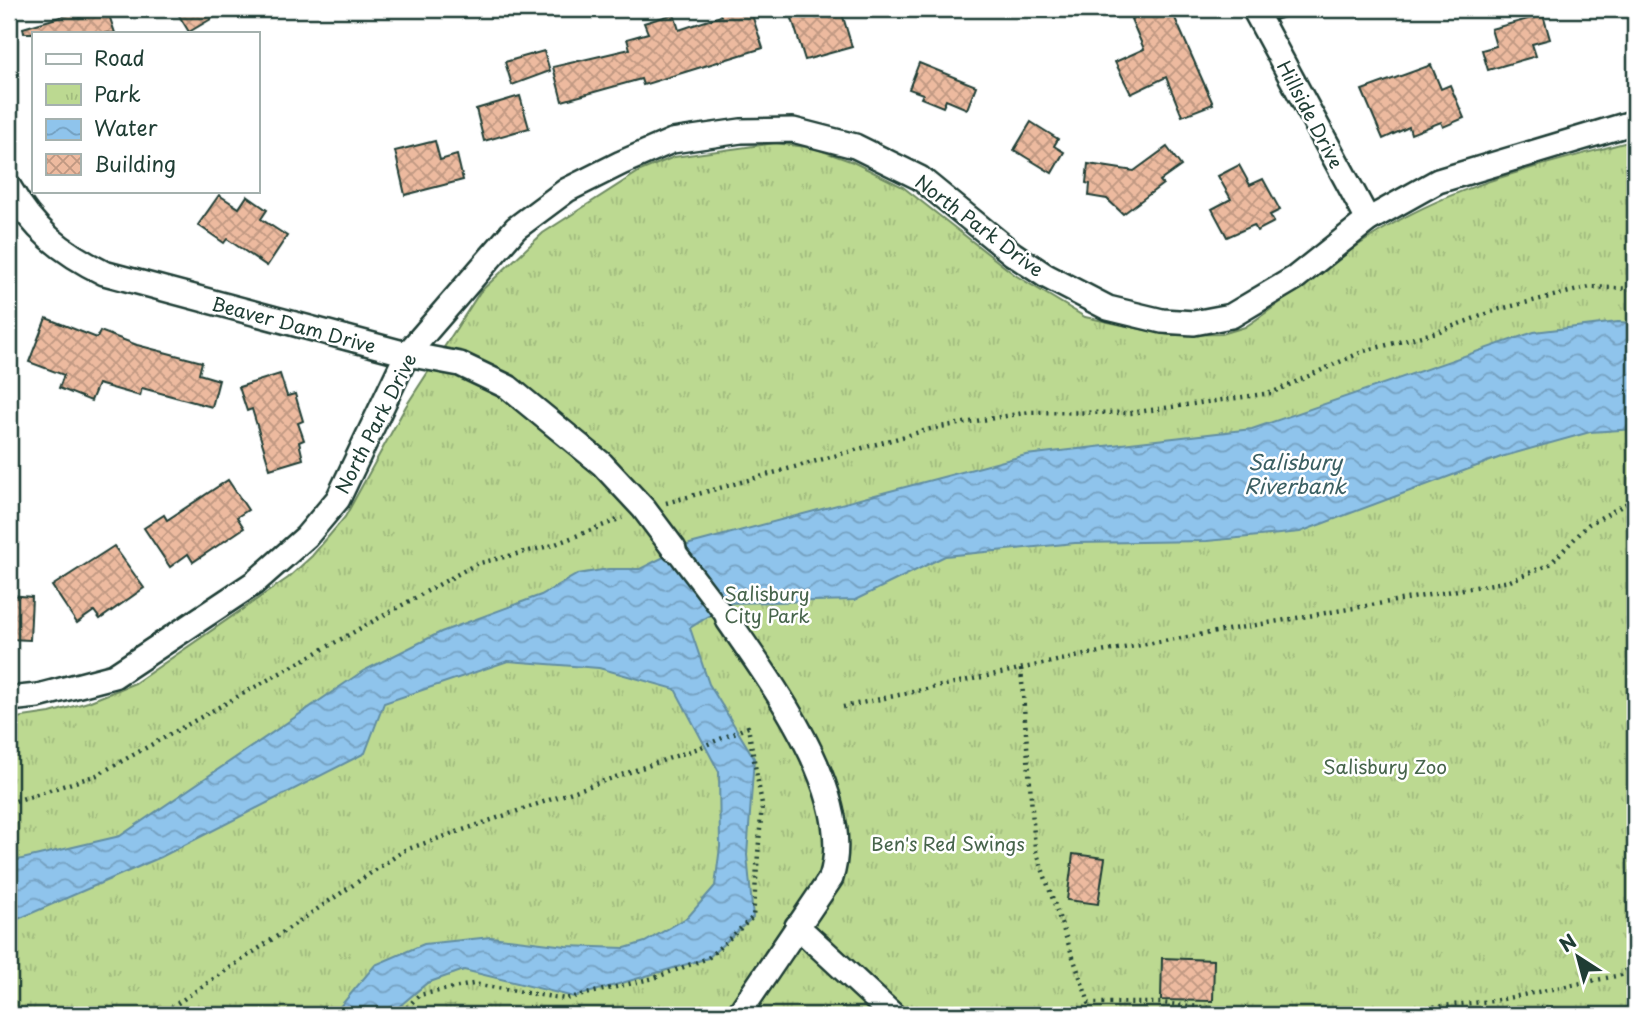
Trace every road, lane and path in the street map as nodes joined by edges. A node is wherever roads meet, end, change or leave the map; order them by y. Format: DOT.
graph roads {
  1 [pos="1287,9"];
  2 [pos="1256,13"];
  3 [pos="1635,122"];
  4 [pos="9,187"];
  5 [pos="1368,220"];
  6 [pos="1635,289"];
  7 [pos="407,354"];
  8 [pos="1635,499"];
  9 [pos="644,509"];
  10 [pos="674,549"];
  11 [pos="728,620"];
  12 [pos="1021,668"];
  13 [pos="9,699"];
  14 [pos="843,706"];
  15 [pos="9,803"];
  16 [pos="797,926"];
  17 [pos="1635,963"];
  18 [pos="160,1015"];
  19 [pos="400,1015"];
  20 [pos="738,1015"];
  21 [pos="893,1015"];
  22 [pos="1276,1015"];
  23 [pos="1350,1015"];
  1 -- 2 [label="lane"];
  2 -- 5 [label="street, Hillside Drive"];
  3 -- 5 [label="street, North Park Drive"];
  4 -- 7 [label="street, Beaver Dam Drive"];
  5 -- 7 [label="street, North Park Drive"];
  6 -- 9 [label="path"];
  7 -- 9 [label="street, Beaver Dam Drive"];
  7 -- 13 [label="street, North Park Drive"];
  8 -- 12 [label="path"];
  9 -- 10 [label="street, Beaver Dam Drive"];
  9 -- 15 [label="path"];
  10 -- 11 [label="street, Beaver Dam Drive"];
  11 -- 16 [label="street, Beaver Dam Drive"];
  12 -- 14 [label="path"];
  12 -- 22 [label="path"];
  16 -- 20 [label="street, Beaver Dam Drive"];
  16 -- 21 [label="street"];
  17 -- 23 [label="path"];
  18 -- 19 [label="path"];
}
